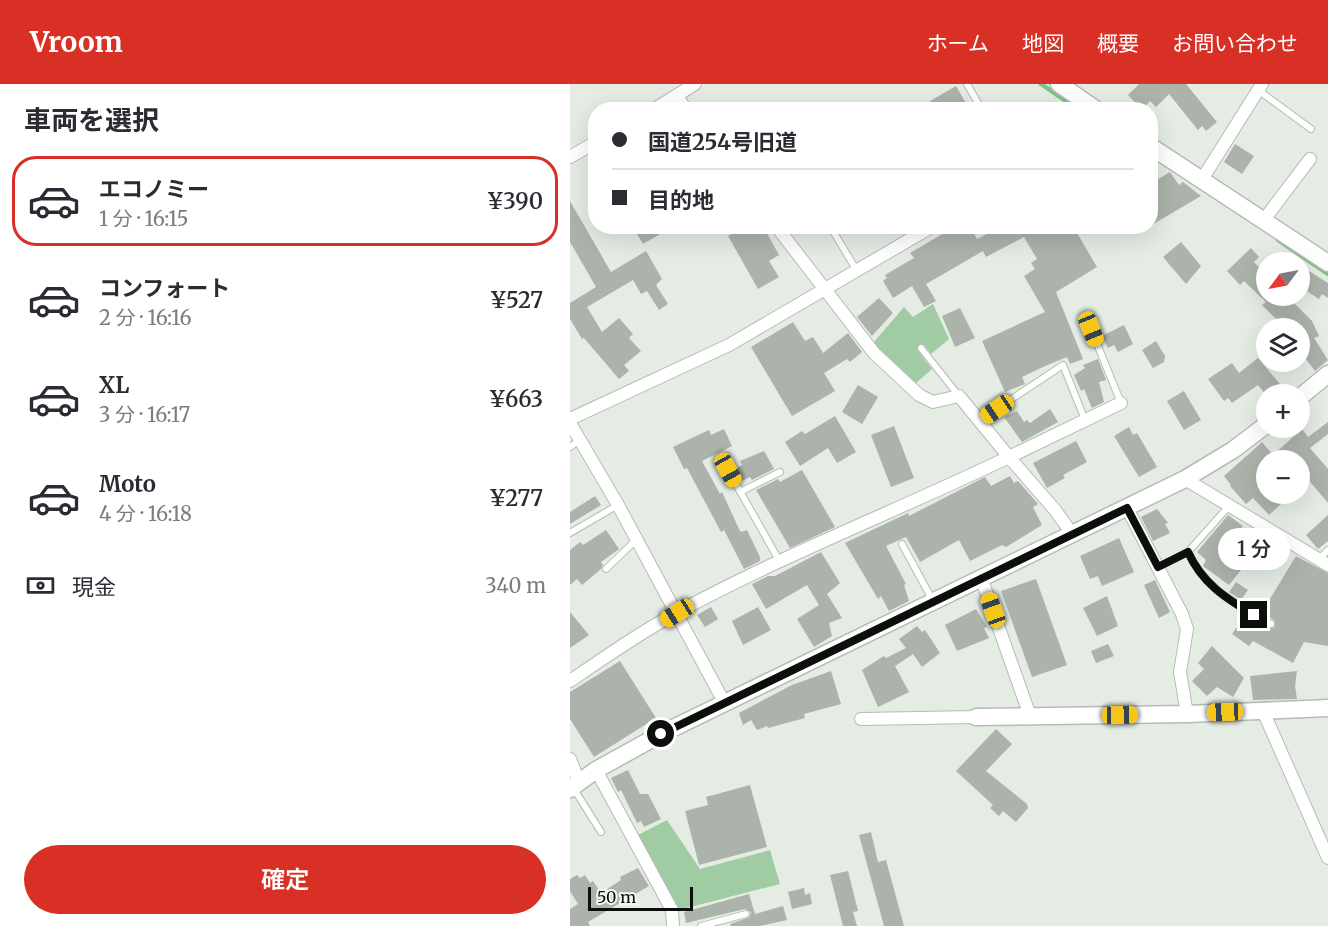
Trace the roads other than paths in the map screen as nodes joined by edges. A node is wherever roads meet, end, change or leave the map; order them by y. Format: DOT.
graph roads {
  1 [pos="695,84"];
  2 [pos="967,84"];
  3 [pos="1059,84"];
  4 [pos="1260,87"];
  5 [pos="677,96"];
  6 [pos="666,102"];
  7 [pos="681,102"];
  8 [pos="977,102"];
  9 [pos="1085,102"];
  10 [pos="1311,129"];
  11 [pos="588,147"];
  12 [pos="1158,151"];
  13 [pos="570,157"];
  14 [pos="1310,159"];
  15 [pos="1201,181"];
  16 [pos="1263,221"];
  17 [pos="782,234"];
  18 [pos="835,234"];
  19 [pos="919,234"];
  20 [pos="1326,258"];
  21 [pos="857,271"];
  22 [pos="826,289"];
  23 [pos="1091,329"];
  24 [pos="921,348"];
  25 [pos="1327,376"];
  26 [pos="1310,389"];
  27 [pos="959,396"];
  28 [pos="1121,403"];
  29 [pos="980,420"];
  30 [pos="570,421"];
  31 [pos="1085,422"];
  32 [pos="1256,432"];
  33 [pos="575,443"];
  34 [pos="1009,457"];
  35 [pos="728,470"];
  36 [pos="780,472"];
  37 [pos="1185,479"];
  38 [pos="740,492"];
  39 [pos="618,505"];
  40 [pos="1229,506"];
  41 [pos="1127,508"];
  42 [pos="570,533"];
  43 [pos="1072,535"];
  44 [pos="637,540"];
  45 [pos="902,544"];
  46 [pos="1188,552"];
  47 [pos="1325,558"];
  48 [pos="781,562"];
  49 [pos="1158,567"];
  50 [pos="606,569"];
  51 [pos="982,580"];
  52 [pos="934,602"];
  53 [pos="677,613"];
  54 [pos="1271,624"];
  55 [pos="570,681"];
  56 [pos="724,702"];
  57 [pos="1328,708"];
  58 [pos="1263,711"];
  59 [pos="1187,714"];
  60 [pos="1030,716"];
  61 [pos="976,717"];
  62 [pos="861,719"];
  63 [pos="570,759"];
  64 [pos="596,770"];
  65 [pos="574,786"];
  66 [pos="601,832"];
  67 [pos="1328,858"];
  68 [pos="746,914"];
  69 [pos="673,926"];
  70 [pos="701,926"];
  1 -- 5 [label="street"];
  2 -- 8 [label="lane"];
  3 -- 9 [label="street"];
  4 -- 10 [label="lane"];
  4 -- 15 [label="street"];
  5 -- 6 [label="street"];
  5 -- 7 [label="street"];
  11 -- 13 [label="street"];
  12 -- 15 [label="street"];
  14 -- 16 [label="street"];
  15 -- 16 [label="street"];
  16 -- 20 [label="street"];
  17 -- 22 [label="street"];
  18 -- 21 [label="lane"];
  19 -- 21 [label="street"];
  21 -- 22 [label="street"];
  22 -- 27 [label="street"];
  22 -- 30 [label="street"];
  23 -- 28 [label="lane"];
  24 -- 27 [label="lane"];
  25 -- 26 [label="street"];
  27 -- 29 [label="street"];
  28 -- 31 [label="street"];
  29 -- 31 [label="lane"];
  29 -- 34 [label="street"];
  30 -- 33 [label="street"];
  31 -- 34 [label="street"];
  32 -- 37 [label="street"];
  33 -- 39 [label="street"];
  34 -- 43 [label="street"];
  34 -- 48 [label="street"];
  35 -- 38 [label="lane"];
  36 -- 38 [label="lane"];
  37 -- 40 [label="street"];
  37 -- 41 [label="street"];
  38 -- 48 [label="lane"];
  39 -- 42 [label="lane"];
  39 -- 44 [label="street"];
  40 -- 46 [label="lane"];
  40 -- 47 [label="street"];
  41 -- 43 [label="street"];
  41 -- 49 [label="street"];
  43 -- 51 [label="street"];
  44 -- 50 [label="lane"];
  44 -- 53 [label="street"];
  45 -- 52 [label="lane"];
  46 -- 49 [label="lane"];
  46 -- 54 [label="lane"];
  48 -- 53 [label="street"];
  49 -- 59 [label="street"];
  51 -- 52 [label="street"];
  51 -- 60 [label="street"];
  52 -- 56 [label="street"];
  53 -- 55 [label="street"];
  53 -- 56 [label="street"];
  56 -- 64 [label="street"];
  57 -- 58 [label="street"];
  58 -- 59 [label="street"];
  58 -- 67 [label="street"];
  59 -- 60 [label="street"];
  60 -- 61 [label="street"];
  61 -- 62 [label="street"];
  63 -- 65 [label="street"];
  64 -- 65 [label="street"];
  64 -- 69 [label="street"];
  65 -- 66 [label="lane"];
  68 -- 70 [label="lane"];
}
